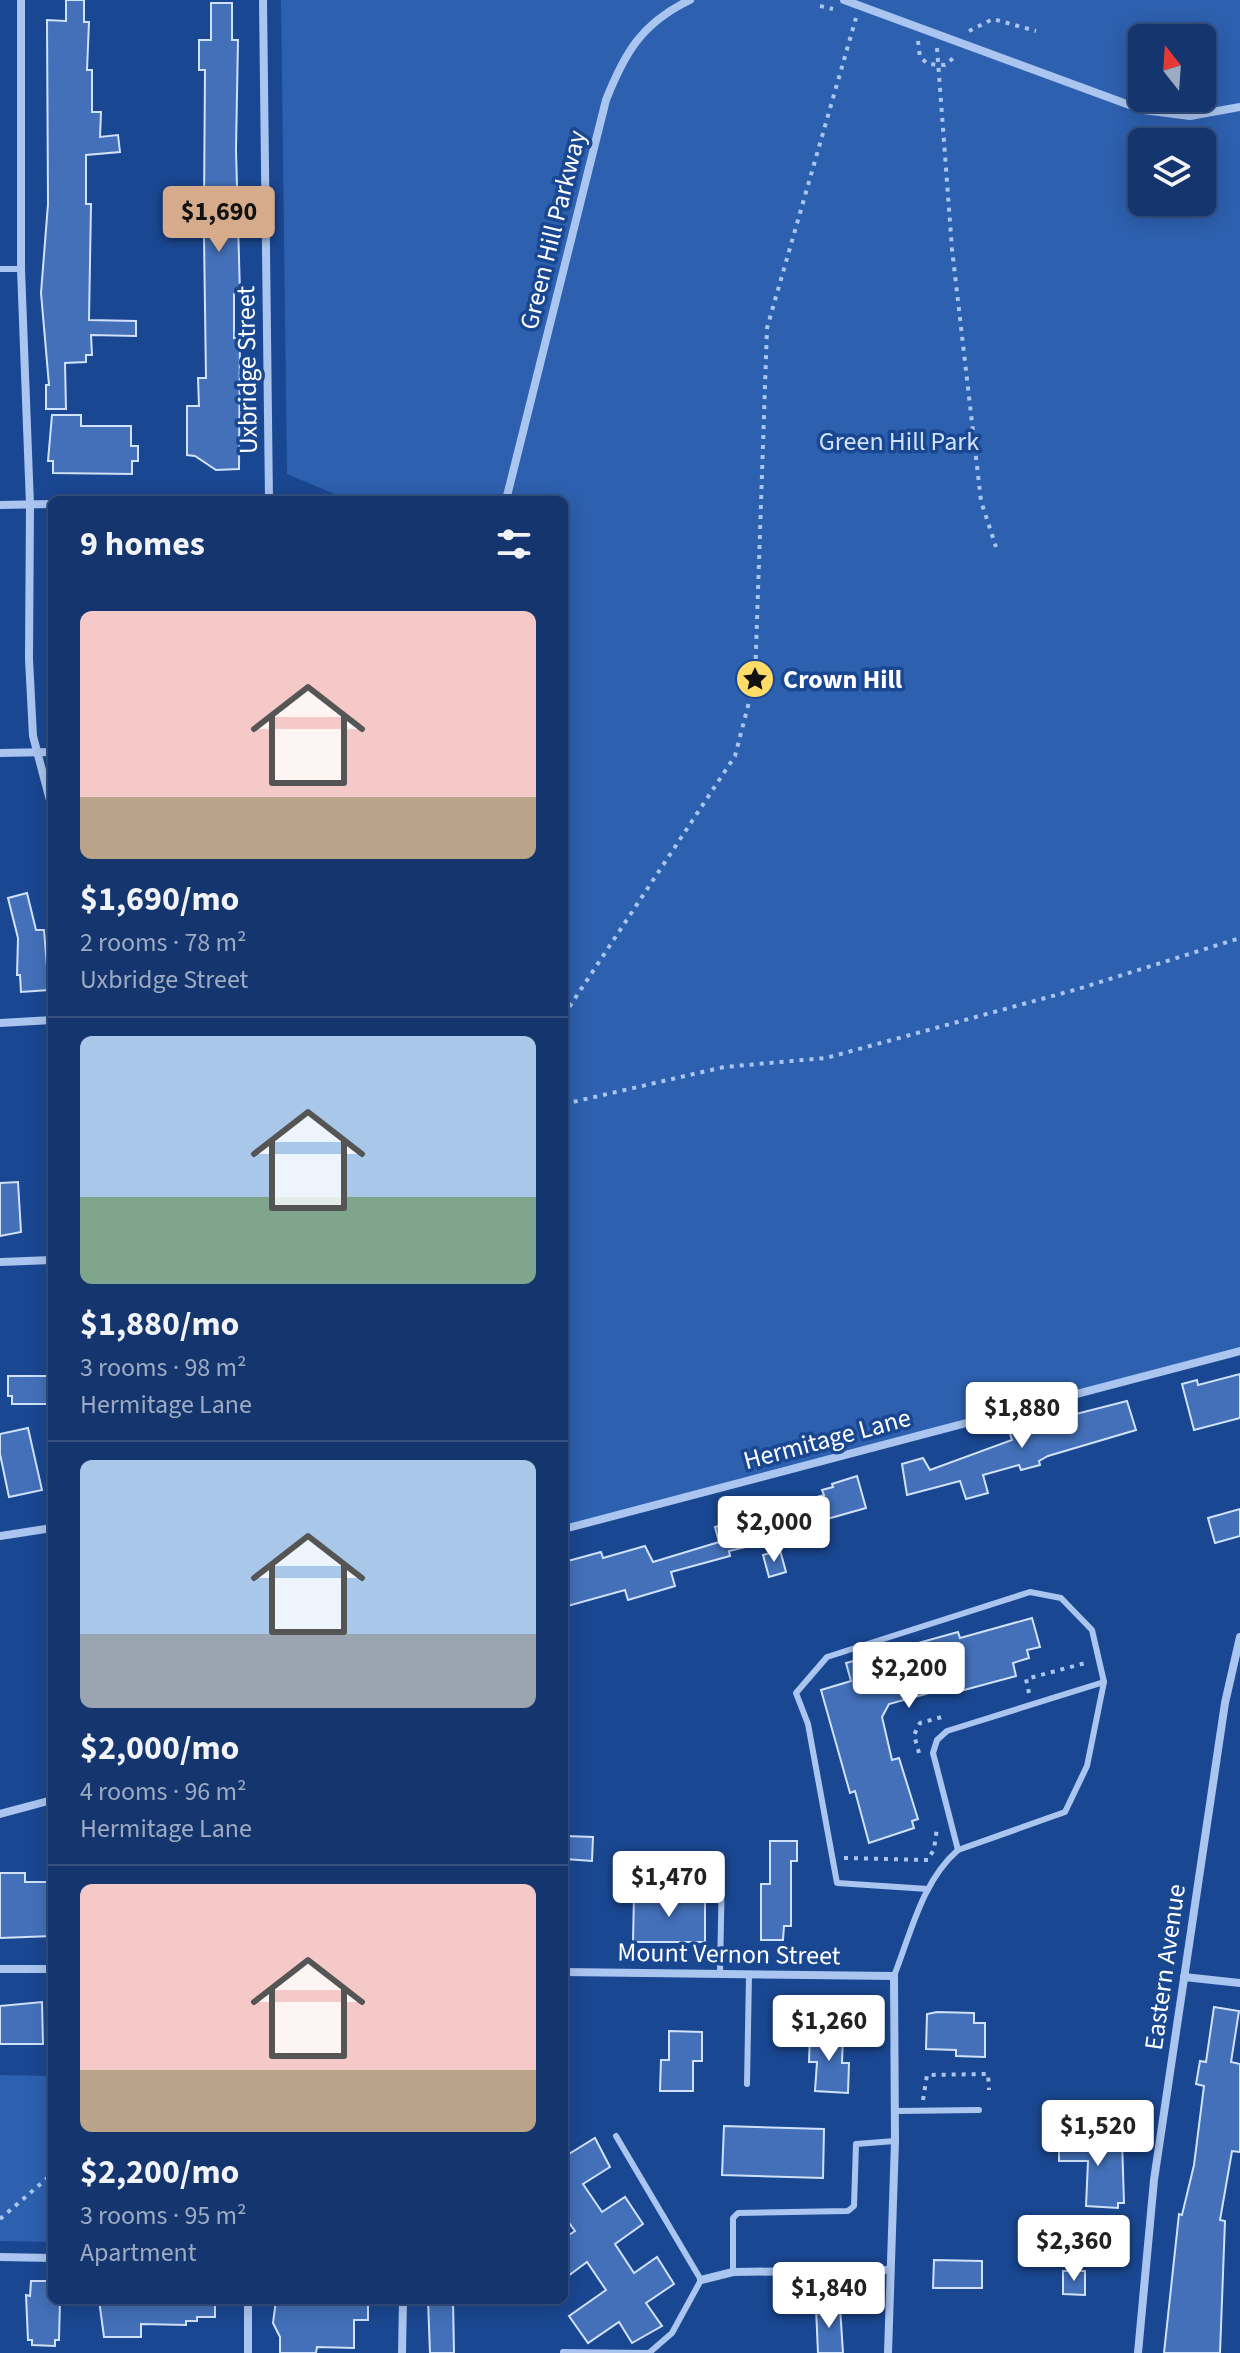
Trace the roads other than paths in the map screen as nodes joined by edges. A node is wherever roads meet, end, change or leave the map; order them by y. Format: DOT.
graph roads {
  1 [pos="21,0"];
  2 [pos="263,0"];
  3 [pos="844,0"];
  4 [pos="687,1"];
  5 [pos="1240,107"];
  6 [pos="0,269"];
  7 [pos="21,269"];
  8 [pos="269,496"];
  9 [pos="507,496"];
  10 [pos="48,504"];
  11 [pos="0,505"];
  12 [pos="30,505"];
  13 [pos="38,750"];
  14 [pos="48,751"];
  15 [pos="0,753"];
  16 [pos="48,791"];
  17 [pos="48,1020"];
  18 [pos="0,1023"];
  19 [pos="48,1260"];
  20 [pos="0,1262"];
  21 [pos="1240,1351"];
  22 [pos="568,1528"];
  23 [pos="48,1529"];
  24 [pos="0,1536"];
  25 [pos="1240,1637"];
  26 [pos="1104,1682"];
  27 [pos="48,1801"];
  28 [pos="0,1814"];
  29 [pos="958,1850"];
  30 [pos="647,1863"];
  31 [pos="928,1889"];
  32 [pos="0,1969"];
  33 [pos="48,1969"];
  34 [pos="568,1972"];
  35 [pos="720,1974"];
  36 [pos="749,1975"];
  37 [pos="894,1976"];
  38 [pos="1184,1977"];
  39 [pos="1240,1983"];
  40 [pos="747,2084"];
  41 [pos="979,2110"];
  42 [pos="895,2111"];
  43 [pos="616,2136"];
  44 [pos="895,2141"];
  45 [pos="0,2257"];
  46 [pos="48,2258"];
  47 [pos="889,2270"];
  48 [pos="733,2272"];
  49 [pos="701,2280"];
  50 [pos="248,2304"];
  51 [pos="403,2304"];
  52 [pos="563,2352"];
  53 [pos="248,2353"];
  54 [pos="402,2353"];
  55 [pos="888,2353"];
  56 [pos="1138,2353"];
  1 -- 7 [label="street"];
  2 -- 8 [label="street, Uxbridge Street"];
  3 -- 5 [label="street"];
  4 -- 9 [label="street, Green Hill Parkway"];
  6 -- 7 [label="lane"];
  7 -- 12 [label="street"];
  10 -- 12 [label="street"];
  11 -- 12 [label="street"];
  12 -- 13 [label="street"];
  13 -- 14 [label="street"];
  13 -- 15 [label="street"];
  13 -- 16 [label="street"];
  17 -- 18 [label="street"];
  19 -- 20 [label="street"];
  21 -- 22 [label="street, Hermitage Lane"];
  23 -- 24 [label="street"];
  25 -- 38 [label="street, Eastern Avenue"];
  26 -- 29 [label="lane"];
  26 -- 29 [label="lane"];
  26 -- 31 [label="lane"];
  27 -- 28 [label="street"];
  29 -- 31 [label="lane"];
  30 -- 35 [label="lane"];
  31 -- 37 [label="lane"];
  32 -- 33 [label="street"];
  34 -- 35 [label="street, Mount Vernon Street"];
  35 -- 36 [label="street, Mount Vernon Street"];
  36 -- 37 [label="street, Mount Vernon Street"];
  36 -- 40 [label="lane"];
  37 -- 42 [label="street"];
  38 -- 39 [label="street"];
  38 -- 56 [label="street, Eastern Avenue"];
  41 -- 42 [label="lane"];
  42 -- 44 [label="street"];
  43 -- 49 [label="lane"];
  44 -- 47 [label="street"];
  44 -- 48 [label="lane"];
  45 -- 46 [label="street"];
  47 -- 48 [label="street"];
  47 -- 55 [label="street"];
  48 -- 49 [label="street"];
  49 -- 52 [label="lane"];
  50 -- 53 [label="street"];
  51 -- 54 [label="street"];
}
